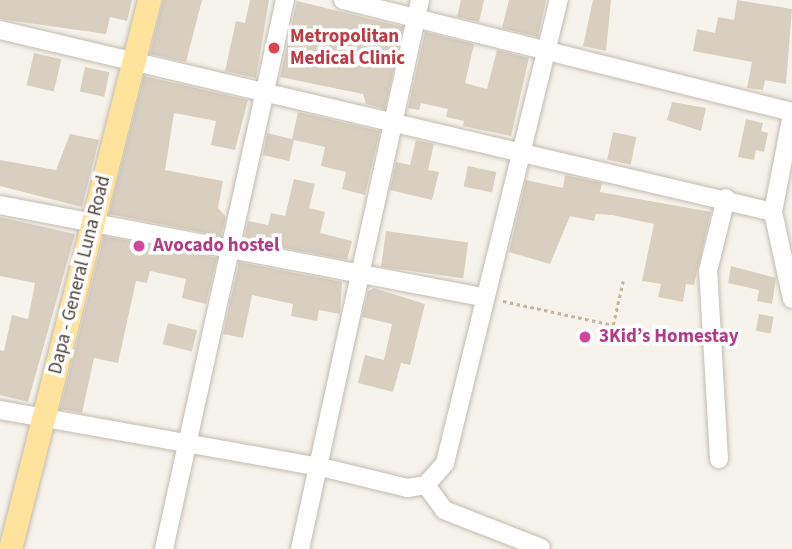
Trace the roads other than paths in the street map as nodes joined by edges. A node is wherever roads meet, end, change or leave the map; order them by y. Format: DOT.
graph roads {
  1 [pos="149,0"];
  2 [pos="285,0"];
  3 [pos="343,0"];
  4 [pos="559,0"];
  5 [pos="418,8"];
  6 [pos="0,30"];
  7 [pos="548,49"];
  8 [pos="133,58"];
  9 [pos="264,90"];
  10 [pos="792,113"];
  11 [pos="394,119"];
  12 [pos="523,154"];
  13 [pos="726,198"];
  14 [pos="0,205"];
  15 [pos="773,212"];
  16 [pos="94,226"];
  17 [pos="226,252"];
  18 [pos="361,276"];
  19 [pos="482,297"];
  20 [pos="792,299"];
  21 [pos="0,410"];
  22 [pos="44,418"];
  23 [pos="185,444"];
  24 [pos="719,459"];
  25 [pos="321,467"];
  26 [pos="426,485"];
  27 [pos="541,548"];
  28 [pos="10,549"];
  29 [pos="163,549"];
  30 [pos="300,549"];
  1 -- 8 [label="main road, Dapa - General Luna Road"];
  2 -- 9 [label="street"];
  3 -- 5 [label="street"];
  4 -- 7 [label="street"];
  5 -- 7 [label="street"];
  5 -- 11 [label="street"];
  6 -- 8 [label="street"];
  7 -- 10 [label="street"];
  7 -- 12 [label="street"];
  8 -- 9 [label="street"];
  8 -- 16 [label="main road, Dapa - General Luna Road"];
  9 -- 11 [label="street"];
  9 -- 17 [label="street"];
  10 -- 15 [label="street"];
  11 -- 12 [label="street"];
  11 -- 18 [label="street"];
  12 -- 13 [label="street"];
  12 -- 19 [label="street"];
  13 -- 15 [label="street"];
  13 -- 24 [label="street"];
  14 -- 16 [label="street"];
  15 -- 20 [label="street"];
  16 -- 17 [label="street"];
  16 -- 22 [label="main road, Dapa - General Luna Road"];
  17 -- 18 [label="street"];
  17 -- 23 [label="street"];
  18 -- 19 [label="street"];
  18 -- 25 [label="street"];
  19 -- 26 [label="street"];
  21 -- 22 [label="street"];
  22 -- 23 [label="street"];
  22 -- 28 [label="main road, Dapa - General Luna Road"];
  23 -- 25 [label="street"];
  23 -- 29 [label="street"];
  25 -- 26 [label="street"];
  25 -- 30 [label="street"];
  26 -- 27 [label="street"];
}
